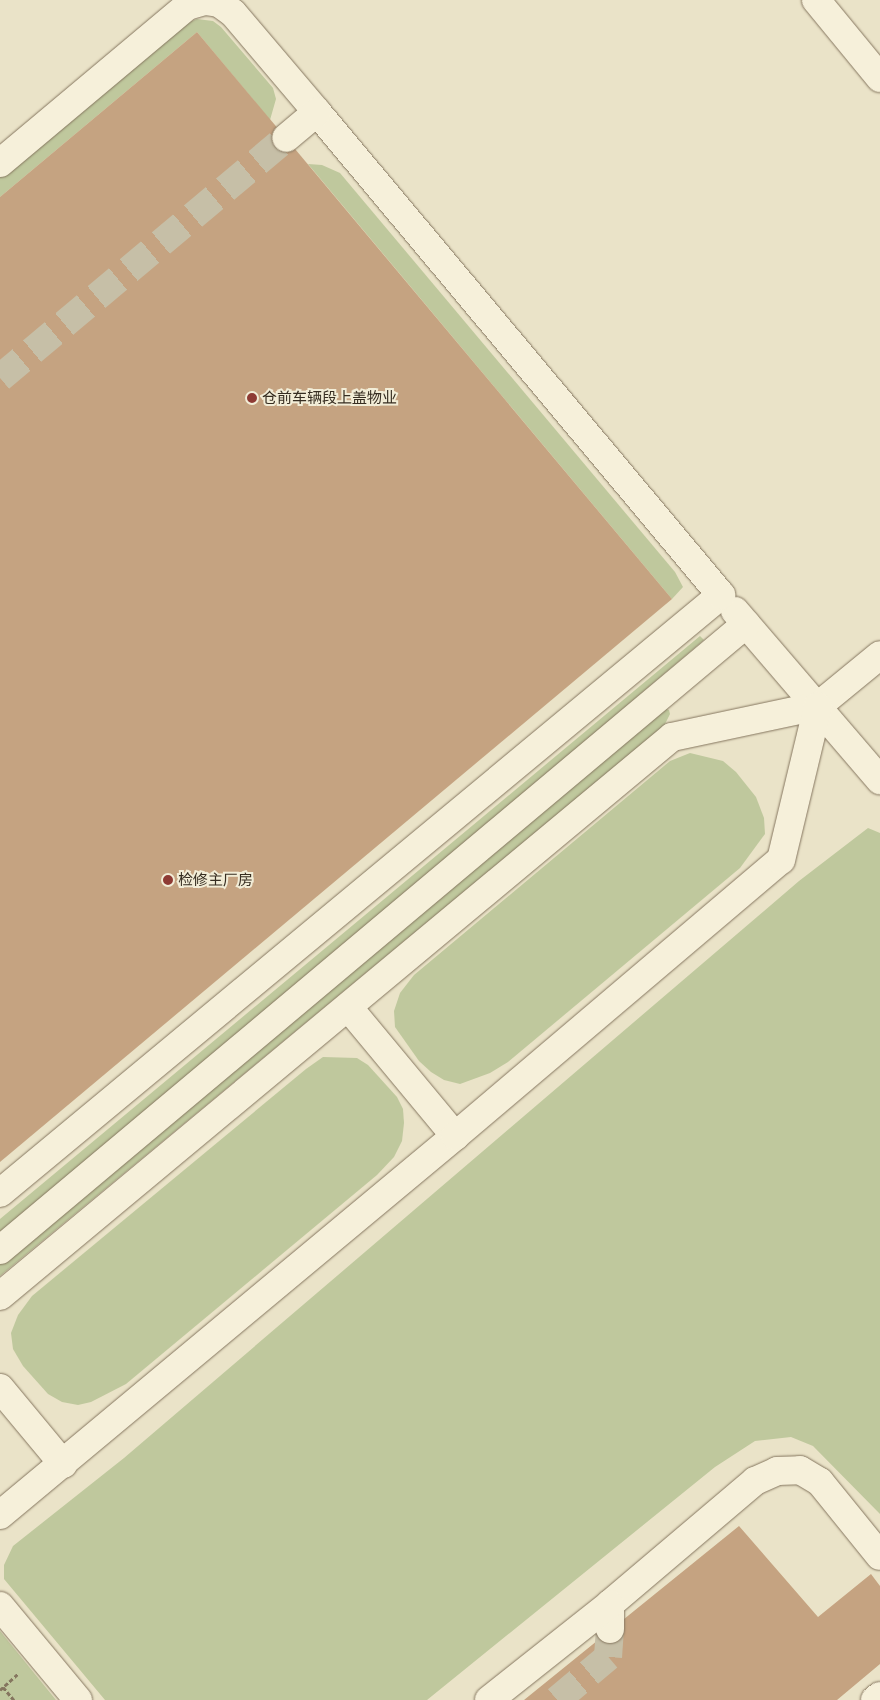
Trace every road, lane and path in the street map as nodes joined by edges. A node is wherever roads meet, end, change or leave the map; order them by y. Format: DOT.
graph roads {
  1 [pos="816,0"];
  2 [pos="880,78"];
  3 [pos="317,112"];
  4 [pos="286,138"];
  5 [pos="0,163"];
  6 [pos="721,595"];
  7 [pos="746,624"];
  8 [pos="880,655"];
  9 [pos="818,706"];
  10 [pos="880,780"];
  11 [pos="348,1007"];
  12 [pos="455,1136"];
  13 [pos="0,1193"];
  14 [pos="0,1250"];
  15 [pos="0,1296"];
  16 [pos="0,1388"];
  17 [pos="63,1464"];
  18 [pos="0,1515"];
  19 [pos="880,1556"];
  20 [pos="0,1606"];
  21 [pos="4,1687"];
  22 [pos="880,1696"];
  23 [pos="14,1700"];
  24 [pos="78,1700"];
  25 [pos="489,1700"];
  26 [pos="875,1700"];
  1 -- 2 [label="street"];
  3 -- 4 [label="street"];
  3 -- 5 [label="street"];
  3 -- 6 [label="street"];
  6 -- 7 [label="street"];
  6 -- 13 [label="street"];
  7 -- 9 [label="street"];
  7 -- 14 [label="street"];
  8 -- 9 [label="street"];
  9 -- 10 [label="street"];
  9 -- 11 [label="street"];
  9 -- 12 [label="street"];
  11 -- 12 [label="street"];
  11 -- 15 [label="street"];
  12 -- 17 [label="street"];
  16 -- 17 [label="street"];
  17 -- 18 [label="street"];
  19 -- 25 [label="street"];
  20 -- 24 [label="street"];
  21 -- 23 [label="path"];
  22 -- 26 [label="street"];
}
